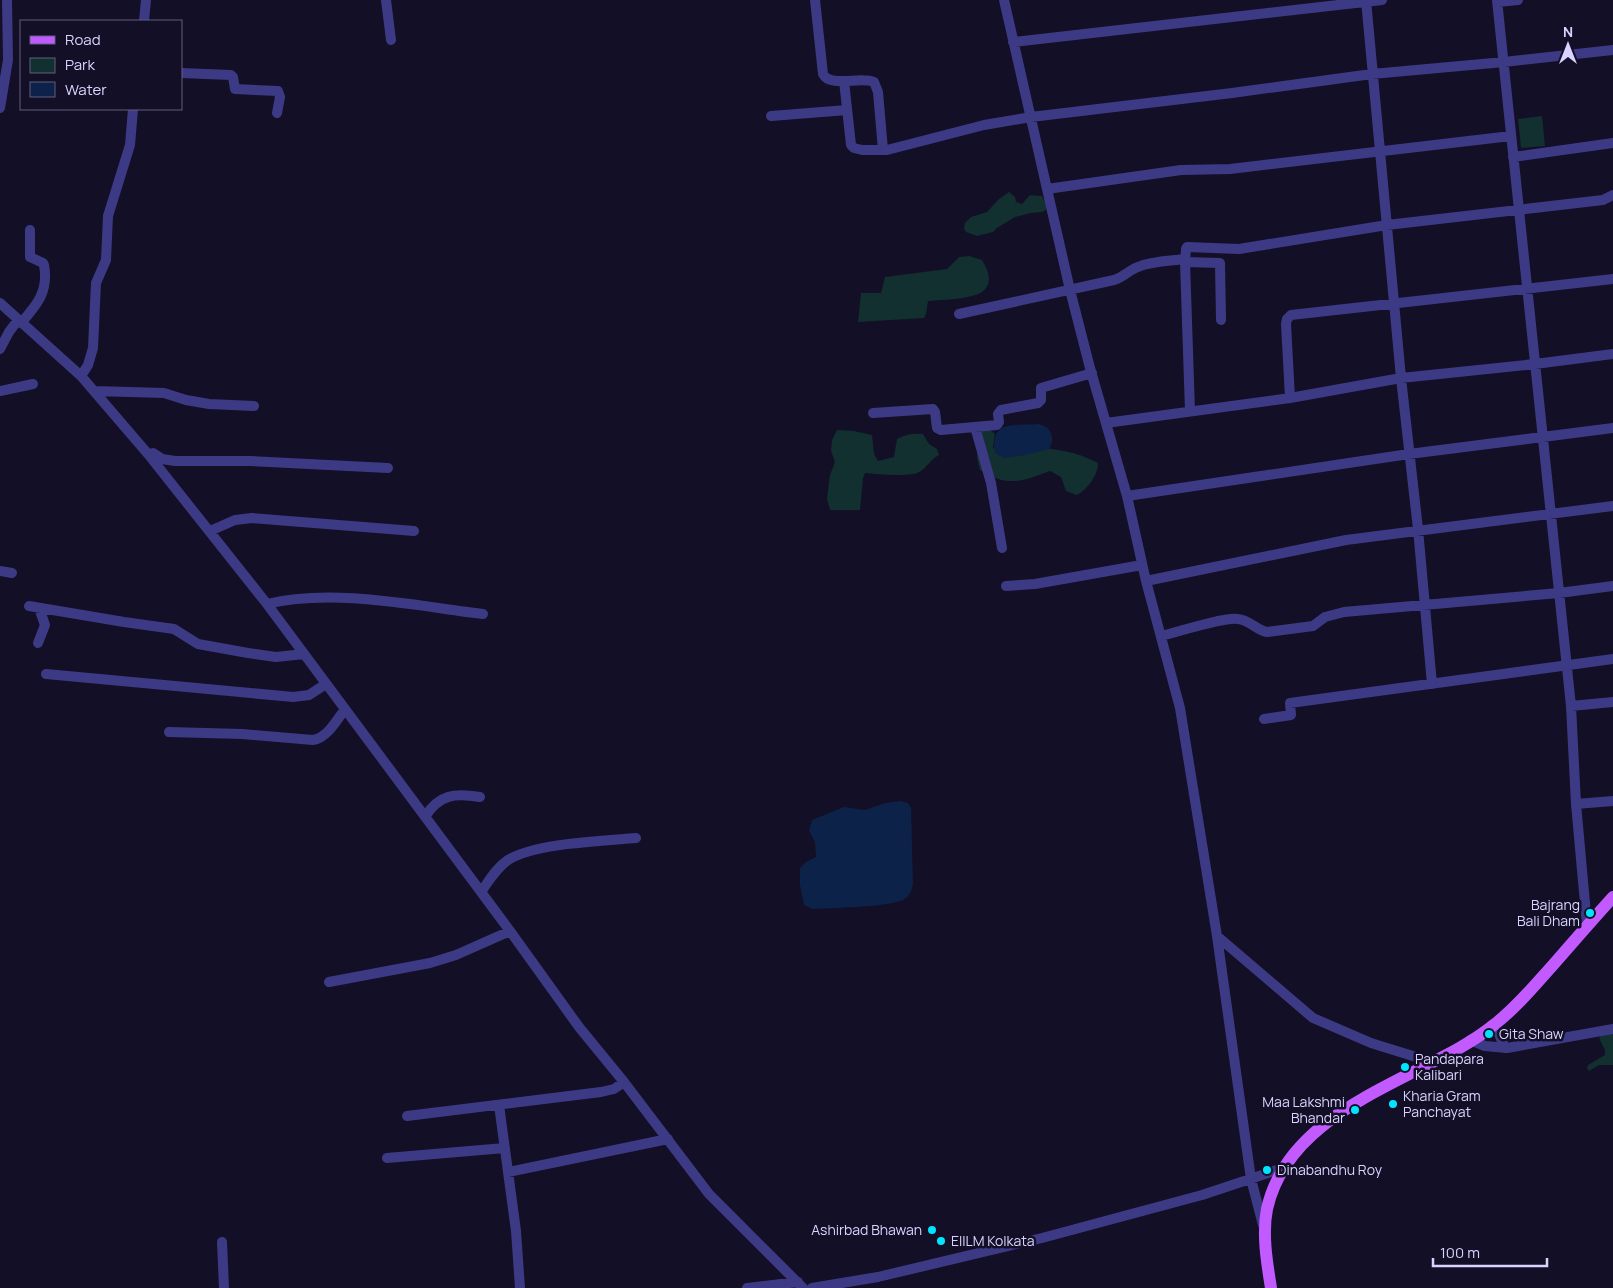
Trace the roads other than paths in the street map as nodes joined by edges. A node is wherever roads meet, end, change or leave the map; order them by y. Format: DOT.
graph roads {
  1 [pos="7,0"];
  2 [pos="146,0"];
  3 [pos="386,0"];
  4 [pos="815,0"];
  5 [pos="1004,0"];
  6 [pos="1382,0"];
  7 [pos="1518,0"];
  8 [pos="1366,1"];
  9 [pos="1497,1"];
  10 [pos="144,20"];
  11 [pos="391,40"];
  12 [pos="1013,42"];
  13 [pos="1613,50"];
  14 [pos="1504,62"];
  15 [pos="182,73"];
  16 [pos="1372,74"];
  17 [pos="844,82"];
  18 [pos="0,106"];
  19 [pos="134,110"];
  20 [pos="847,110"];
  21 [pos="277,112"];
  22 [pos="771,116"];
  23 [pos="1031,117"];
  24 [pos="1511,136"];
  25 [pos="1613,143"];
  26 [pos="883,150"];
  27 [pos="1380,150"];
  28 [pos="1514,157"];
  29 [pos="1047,189"];
  30 [pos="1613,195"];
  31 [pos="1519,210"];
  32 [pos="1386,226"];
  33 [pos="30,230"];
  34 [pos="1185,261"];
  35 [pos="1613,279"];
  36 [pos="1527,289"];
  37 [pos="1070,290"];
  38 [pos="1394,302"];
  39 [pos="0,303"];
  40 [pos="959,314"];
  41 [pos="1221,320"];
  42 [pos="20,321"];
  43 [pos="0,349"];
  44 [pos="1613,354"];
  45 [pos="1535,364"];
  46 [pos="1092,373"];
  47 [pos="81,376"];
  48 [pos="1401,378"];
  49 [pos="33,384"];
  50 [pos="0,391"];
  51 [pos="94,391"];
  52 [pos="1290,398"];
  53 [pos="254,406"];
  54 [pos="1190,412"];
  55 [pos="873,413"];
  56 [pos="1106,423"];
  57 [pos="975,427"];
  58 [pos="1613,428"];
  59 [pos="1543,438"];
  60 [pos="148,454"];
  61 [pos="1409,454"];
  62 [pos="388,468"];
  63 [pos="1127,496"];
  64 [pos="1613,506"];
  65 [pos="1551,514"];
  66 [pos="1418,529"];
  67 [pos="210,531"];
  68 [pos="414,531"];
  69 [pos="1002,548"];
  70 [pos="1142,565"];
  71 [pos="0,572"];
  72 [pos="12,573"];
  73 [pos="1146,581"];
  74 [pos="1006,586"];
  75 [pos="1613,586"];
  76 [pos="1559,593"];
  77 [pos="267,604"];
  78 [pos="1425,606"];
  79 [pos="483,614"];
  80 [pos="1161,636"];
  81 [pos="38,643"];
  82 [pos="304,654"];
  83 [pos="1613,659"];
  84 [pos="1566,666"];
  85 [pos="46,674"];
  86 [pos="326,684"];
  87 [pos="1432,684"];
  88 [pos="1613,702"];
  89 [pos="1571,706"];
  90 [pos="345,709"];
  91 [pos="1264,720"];
  92 [pos="169,732"];
  93 [pos="480,797"];
  94 [pos="1613,800"];
  95 [pos="1576,804"];
  96 [pos="425,817"];
  97 [pos="633,838"];
  98 [pos="481,892"];
  99 [pos="1613,896"];
  100 [pos="1587,925"];
  101 [pos="510,931"];
  102 [pos="1217,936"];
  103 [pos="329,982"];
  104 [pos="1495,1025"];
  105 [pos="1613,1029"];
  106 [pos="1470,1040"];
  107 [pos="1505,1048"];
  108 [pos="1432,1062"];
  109 [pos="624,1082"];
  110 [pos="500,1105"];
  111 [pos="407,1116"];
  112 [pos="668,1139"];
  113 [pos="505,1148"];
  114 [pos="387,1158"];
  115 [pos="1283,1168"];
  116 [pos="508,1172"];
  117 [pos="1252,1179"];
  118 [pos="1265,1234"];
  119 [pos="222,1242"];
  120 [pos="800,1285"];
  121 [pos="224,1288"];
  122 [pos="520,1288"];
  123 [pos="747,1288"];
  124 [pos="812,1288"];
  125 [pos="1271,1288"];
  1 -- 18 [label="street"];
  2 -- 10 [label="street"];
  3 -- 11 [label="street"];
  4 -- 17 [label="street"];
  5 -- 12 [label="street"];
  6 -- 8 [label="street"];
  7 -- 9 [label="street"];
  8 -- 12 [label="street"];
  8 -- 16 [label="street"];
  9 -- 14 [label="street"];
  12 -- 23 [label="street"];
  13 -- 14 [label="street"];
  14 -- 16 [label="street"];
  14 -- 24 [label="street"];
  15 -- 21 [label="street"];
  16 -- 23 [label="street"];
  16 -- 27 [label="street"];
  17 -- 20 [label="street"];
  17 -- 26 [label="street"];
  19 -- 47 [label="street"];
  20 -- 22 [label="street"];
  20 -- 26 [label="street"];
  23 -- 26 [label="street"];
  23 -- 29 [label="street"];
  24 -- 27 [label="street"];
  24 -- 28 [label="street"];
  25 -- 28 [label="street"];
  27 -- 29 [label="street"];
  27 -- 32 [label="street"];
  28 -- 31 [label="street"];
  29 -- 37 [label="street"];
  30 -- 31 [label="street"];
  31 -- 32 [label="street"];
  31 -- 36 [label="street"];
  32 -- 34 [label="street"];
  32 -- 38 [label="street"];
  33 -- 42 [label="street"];
  34 -- 37 [label="street"];
  34 -- 41 [label="street"];
  34 -- 54 [label="street"];
  35 -- 36 [label="street"];
  36 -- 38 [label="street"];
  36 -- 45 [label="street"];
  37 -- 40 [label="street"];
  37 -- 46 [label="street"];
  38 -- 48 [label="street"];
  38 -- 52 [label="street"];
  39 -- 42 [label="street"];
  42 -- 43 [label="street"];
  42 -- 47 [label="street"];
  44 -- 45 [label="street"];
  45 -- 48 [label="street"];
  45 -- 59 [label="street"];
  46 -- 56 [label="street"];
  46 -- 57 [label="street"];
  47 -- 51 [label="street"];
  48 -- 52 [label="street"];
  48 -- 61 [label="street"];
  49 -- 50 [label="street"];
  51 -- 53 [label="street"];
  51 -- 60 [label="street"];
  52 -- 54 [label="street"];
  54 -- 56 [label="street"];
  55 -- 57 [label="street"];
  56 -- 63 [label="street"];
  57 -- 69 [label="street"];
  58 -- 59 [label="street"];
  59 -- 61 [label="street"];
  59 -- 65 [label="street"];
  60 -- 62 [label="street"];
  60 -- 67 [label="street"];
  61 -- 63 [label="street"];
  61 -- 66 [label="street"];
  63 -- 70 [label="street"];
  64 -- 65 [label="street"];
  65 -- 66 [label="street"];
  65 -- 76 [label="street"];
  66 -- 73 [label="street"];
  66 -- 78 [label="street"];
  67 -- 68 [label="street"];
  67 -- 77 [label="street"];
  70 -- 73 [label="street"];
  70 -- 74 [label="street"];
  71 -- 72 [label="street"];
  73 -- 80 [label="street"];
  75 -- 76 [label="street"];
  76 -- 78 [label="street"];
  76 -- 84 [label="street"];
  77 -- 79 [label="street"];
  77 -- 82 [label="street"];
  78 -- 80 [label="street"];
  78 -- 87 [label="street"];
  80 -- 102 [label="street"];
  81 -- 82 [label="street"];
  82 -- 86 [label="street"];
  83 -- 84 [label="street"];
  84 -- 87 [label="street"];
  84 -- 89 [label="street"];
  85 -- 86 [label="street"];
  86 -- 90 [label="street"];
  87 -- 91 [label="street"];
  88 -- 89 [label="street"];
  89 -- 95 [label="street"];
  90 -- 92 [label="street"];
  90 -- 96 [label="street"];
  93 -- 96 [label="street"];
  94 -- 95 [label="street"];
  95 -- 100 [label="street"];
  96 -- 98 [label="street"];
  97 -- 98 [label="street"];
  98 -- 101 [label="street"];
  99 -- 100 [label="main road"];
  100 -- 104 [label="main road"];
  101 -- 103 [label="street"];
  101 -- 109 [label="street"];
  102 -- 108 [label="street"];
  102 -- 117 [label="street"];
  104 -- 106 [label="main road"];
  104 -- 107 [label="street"];
  105 -- 107 [label="street"];
  106 -- 107 [label="street"];
  106 -- 108 [label="main road"];
  108 -- 115 [label="main road"];
  109 -- 110 [label="street"];
  109 -- 112 [label="street"];
  110 -- 111 [label="street"];
  110 -- 113 [label="street"];
  112 -- 116 [label="street"];
  112 -- 120 [label="street"];
  113 -- 114 [label="street"];
  113 -- 116 [label="street"];
  115 -- 117 [label="street"];
  115 -- 118 [label="main road"];
  116 -- 122 [label="street"];
  117 -- 118 [label="street"];
  117 -- 124 [label="street"];
  118 -- 125 [label="main road"];
  119 -- 121 [label="street"];
  120 -- 123 [label="street"];
}
